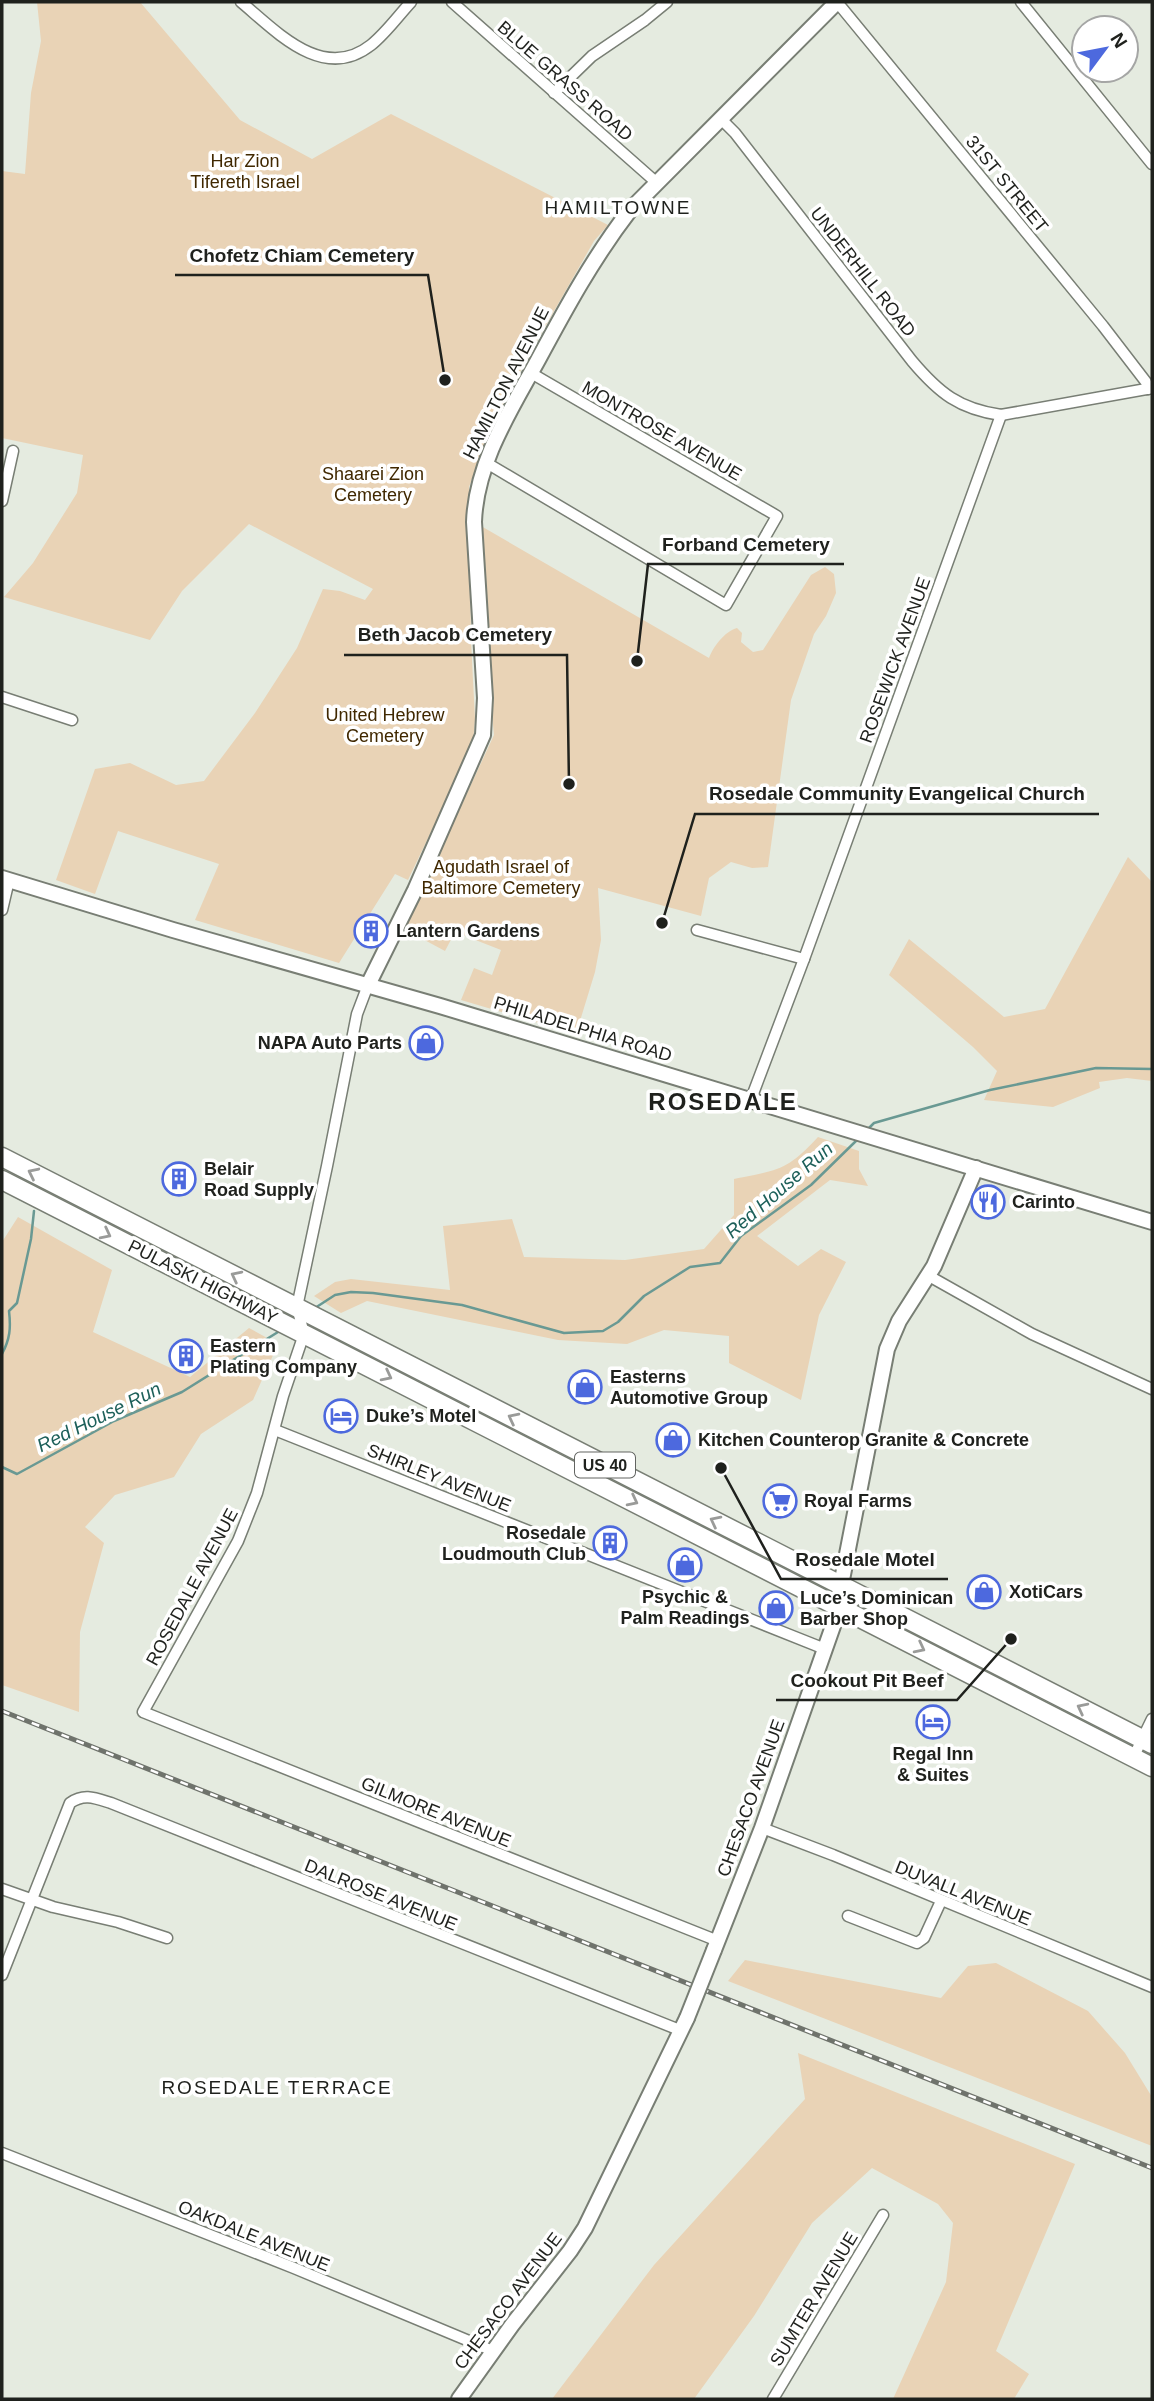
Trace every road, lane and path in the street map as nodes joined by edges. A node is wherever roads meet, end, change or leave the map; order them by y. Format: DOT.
graph roads {
  1 [pos="241,2"];
  2 [pos="411,2"];
  3 [pos="452,2"];
  4 [pos="667,2"];
  5 [pos="837,2"];
  6 [pos="1021,2"];
  7 [pos="554,93"];
  8 [pos="721,119"];
  9 [pos="1152,164"];
  10 [pos="657,183"];
  11 [pos="531,373"];
  12 [pos="1150,389"];
  13 [pos="1001,415"];
  14 [pos="13,451"];
  15 [pos="485,462"];
  16 [pos="2,501"];
  17 [pos="2,697"];
  18 [pos="72,719"];
  19 [pos="5,879"];
  20 [pos="2,910"];
  21 [pos="697,930"];
  22 [pos="804,960"];
  23 [pos="368,985"];
  24 [pos="751,1099"];
  25 [pos="2,1157"];
  26 [pos="976,1168"];
  27 [pos="2,1180"];
  28 [pos="1152,1222"];
  29 [pos="929,1276"];
  30 [pos="297,1307"];
  31 [pos="304,1334"];
  32 [pos="1152,1389"];
  33 [pos="275,1430"];
  34 [pos="842,1584"];
  35 [pos="837,1605"];
  36 [pos="825,1649"];
  37 [pos="143,1712"];
  38 [pos="1152,1719"];
  39 [pos="1147,1741"];
  40 [pos="1133,1758"];
  41 [pos="1152,1767"];
  42 [pos="762,1828"];
  43 [pos="2,1889"];
  44 [pos="32,1901"];
  45 [pos="941,1901"];
  46 [pos="848,1916"];
  47 [pos="167,1938"];
  48 [pos="716,1946"];
  49 [pos="2,1975"];
  50 [pos="1152,1987"];
  51 [pos="684,2025"];
  52 [pos="2,2153"];
  53 [pos="883,2215"];
  54 [pos="493,2351"];
  55 [pos="459,2399"];
  56 [pos="773,2399"];
  1 -- 2 [label="street"];
  3 -- 7 [label="street, BLUE GRASS ROAD"];
  4 -- 7 [label="street"];
  5 -- 8 [label="street, HAMILTON AVENUE"];
  5 -- 12 [label="street, 31ST STREET"];
  6 -- 9 [label="street"];
  7 -- 10 [label="street, BLUE GRASS ROAD"];
  8 -- 10 [label="street, HAMILTON AVENUE"];
  8 -- 13 [label="street, UNDERHILL ROAD"];
  10 -- 11 [label="street, HAMILTON AVENUE"];
  11 -- 15 [label="street, HAMILTON AVENUE"];
  11 -- 15 [label="street, MONTROSE AVENUE"];
  12 -- 13 [label="street"];
  13 -- 22 [label="street, ROSEWICK AVENUE"];
  14 -- 16 [label="street"];
  15 -- 23 [label="street, HAMILTON AVENUE"];
  17 -- 18 [label="street"];
  19 -- 20 [label="street"];
  19 -- 23 [label="street, PHILADELPHIA ROAD"];
  21 -- 22 [label="street"];
  22 -- 24 [label="street, ROSEWICK AVENUE"];
  23 -- 24 [label="street, PHILADELPHIA ROAD"];
  23 -- 30 [label="street"];
  24 -- 26 [label="street, PHILADELPHIA ROAD"];
  30 -- 25 [label="highway, PULASKI HIGHWAY / US 40, one-way"];
  26 -- 28 [label="street, PHILADELPHIA ROAD"];
  26 -- 29 [label="street, CHESACO AVENUE"];
  27 -- 31 [label="highway, PULASKI HIGHWAY / US 40, one-way"];
  29 -- 32 [label="street"];
  29 -- 34 [label="street, CHESACO AVENUE"];
  30 -- 31 [label="street"];
  34 -- 30 [label="highway, PULASKI HIGHWAY / US 40, one-way"];
  31 -- 33 [label="street, ROSEDALE AVENUE"];
  31 -- 35 [label="highway, PULASKI HIGHWAY / US 40, one-way"];
  33 -- 36 [label="street, SHIRLEY AVENUE"];
  33 -- 37 [label="street, ROSEDALE AVENUE"];
  34 -- 35 [label="street, CHESACO AVENUE"];
  39 -- 34 [label="highway, PULASKI HIGHWAY / US 40, one-way"];
  35 -- 36 [label="street, CHESACO AVENUE"];
  35 -- 40 [label="highway, PULASKI HIGHWAY / US 40, one-way"];
  36 -- 42 [label="street, CHESACO AVENUE"];
  37 -- 48 [label="street, GILMORE AVENUE"];
  38 -- 39 [label="street"];
  39 -- 40 [label="street"];
  40 -- 41 [label="highway, PULASKI HIGHWAY / US 40"];
  42 -- 45 [label="street, DUVALL AVENUE"];
  42 -- 48 [label="street, CHESACO AVENUE"];
  43 -- 44 [label="street"];
  44 -- 47 [label="street"];
  44 -- 49 [label="street"];
  44 -- 51 [label="street, DALROSE AVENUE"];
  45 -- 46 [label="street"];
  45 -- 50 [label="street, DUVALL AVENUE"];
  48 -- 51 [label="street, CHESACO AVENUE, bridge"];
  51 -- 54 [label="street, CHESACO AVENUE"];
  52 -- 54 [label="street, OAKDALE AVENUE"];
  53 -- 56 [label="street, SUMTER AVENUE"];
  54 -- 55 [label="street, CHESACO AVENUE"];
}
